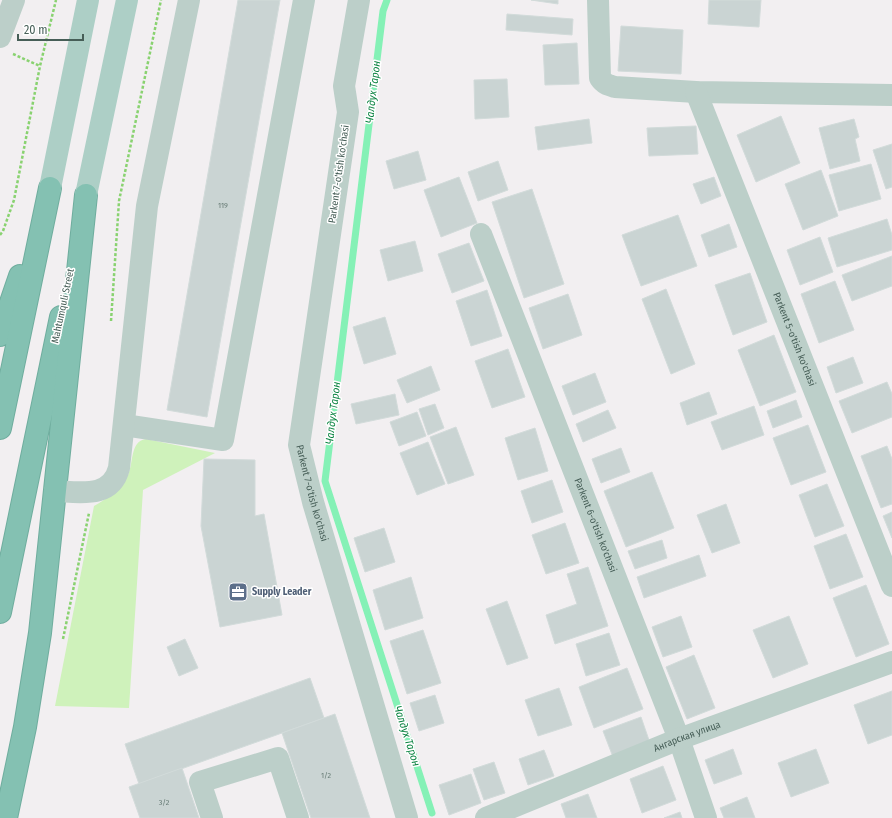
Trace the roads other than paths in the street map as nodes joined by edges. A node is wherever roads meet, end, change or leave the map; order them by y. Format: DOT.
graph roads {
  1 [pos="14,0"];
  2 [pos="88,0"];
  3 [pos="127,0"];
  4 [pos="189,0"];
  5 [pos="304,0"];
  6 [pos="359,0"];
  7 [pos="598,0"];
  8 [pos="3,44"];
  9 [pos="696,92"];
  10 [pos="892,95"];
  11 [pos="50,188"];
  12 [pos="86,195"];
  13 [pos="481,234"];
  14 [pos="1,327"];
  15 [pos="124,425"];
  16 [pos="0,428"];
  17 [pos="55,491"];
  18 [pos="892,586"];
  19 [pos="0,612"];
  20 [pos="892,662"];
  21 [pos="679,739"];
  22 [pos="6,818"];
  23 [pos="212,818"];
  24 [pos="298,818"];
  25 [pos="407,818"];
  26 [pos="486,818"];
  27 [pos="706,818"];
  1 -- 8 [label="street"];
  2 -- 11 [label="main road"];
  3 -- 12 [label="main road, Mahtumquli Street"];
  4 -- 15 [label="street"];
  5 -- 15 [label="street"];
  6 -- 25 [label="street, Parkent 7-o'tish ko'chasi"];
  7 -- 9 [label="street"];
  9 -- 10 [label="street"];
  9 -- 18 [label="street, Parkent 5-o'tish ko'chasi"];
  11 -- 14 [label="highway"];
  11 -- 16 [label="highway"];
  12 -- 17 [label="highway"];
  12 -- 19 [label="highway, Mahtumquli Street"];
  13 -- 21 [label="street, Parkent 6-o'tish ko'chasi"];
  15 -- 17 [label="street"];
  17 -- 22 [label="highway"];
  20 -- 21 [label="street, Ангарская улица"];
  21 -- 26 [label="street, Ангарская улица"];
  21 -- 27 [label="street, Parkent 6-o'tish ko'chasi"];
  23 -- 24 [label="street"];
}
